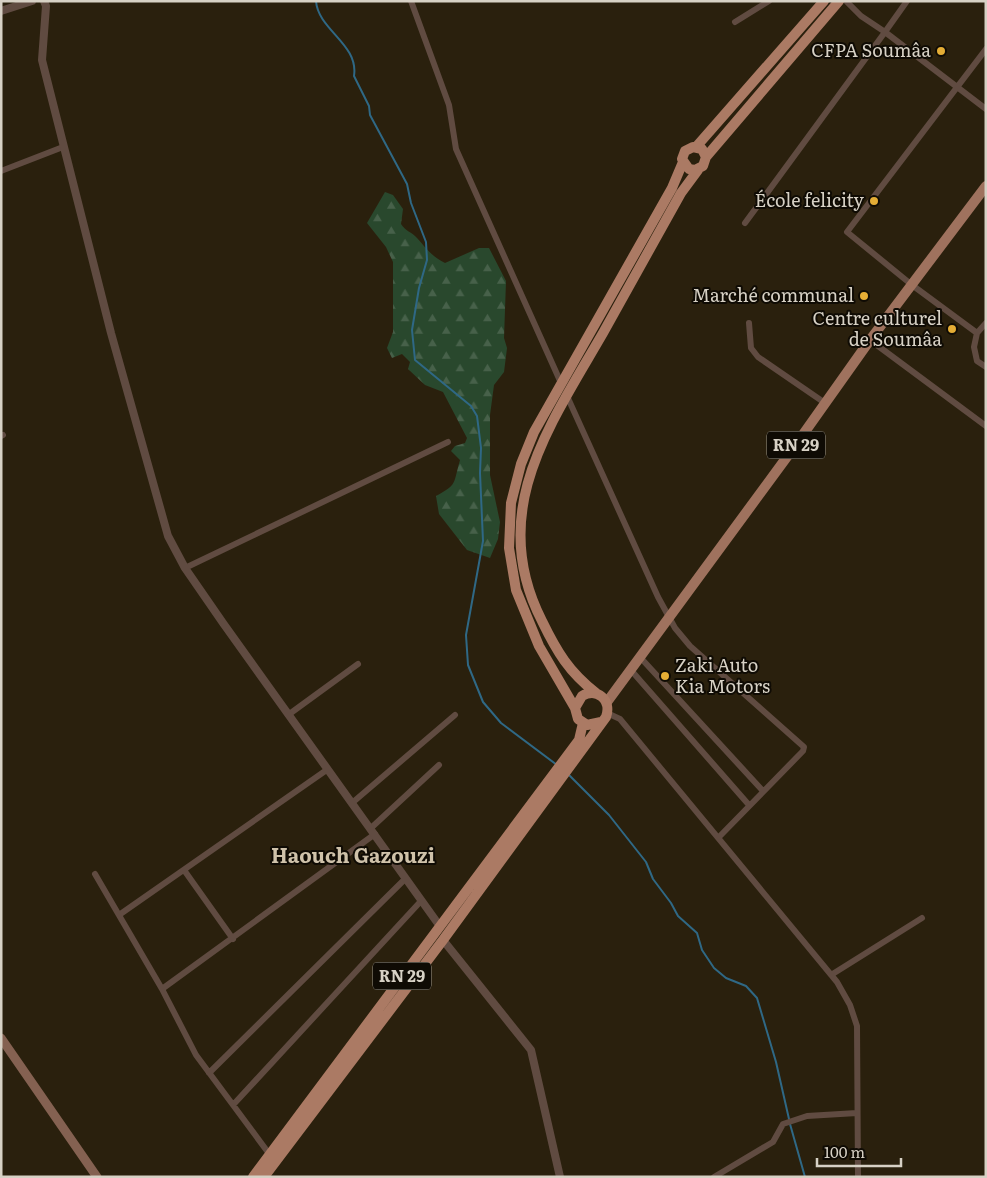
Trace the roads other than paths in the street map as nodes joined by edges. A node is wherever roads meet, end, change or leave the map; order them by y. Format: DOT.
graph roads {
  1 [pos="32,1"];
  2 [pos="45,1"];
  3 [pos="410,1"];
  4 [pos="769,1"];
  5 [pos="824,1"];
  6 [pos="839,1"];
  7 [pos="846,1"];
  8 [pos="906,1"];
  9 [pos="1,11"];
  10 [pos="735,22"];
  11 [pos="884,32"];
  12 [pos="986,49"];
  13 [pos="958,87"];
  14 [pos="986,109"];
  15 [pos="62,147"];
  16 [pos="696,147"];
  17 [pos="706,157"];
  18 [pos="683,162"];
  19 [pos="1,170"];
  20 [pos="698,170"];
  21 [pos="986,186"];
  22 [pos="745,223"];
  23 [pos="912,285"];
  24 [pos="749,323"];
  25 [pos="986,323"];
  26 [pos="977,333"];
  27 [pos="870,340"];
  28 [pos="986,367"];
  29 [pos="561,383"];
  30 [pos="567,396"];
  31 [pos="825,404"];
  32 [pos="986,426"];
  33 [pos="448,442"];
  34 [pos="185,568"];
  35 [pos="668,618"];
  36 [pos="639,656"];
  37 [pos="358,664"];
  38 [pos="629,669"];
  39 [pos="596,693"];
  40 [pos="607,702"];
  41 [pos="575,708"];
  42 [pos="288,715"];
  43 [pos="455,715"];
  44 [pos="604,718"];
  45 [pos="583,724"];
  46 [pos="566,763"];
  47 [pos="439,765"];
  48 [pos="328,769"];
  49 [pos="556,778"];
  50 [pos="763,791"];
  51 [pos="352,803"];
  52 [pos="749,805"];
  53 [pos="373,831"];
  54 [pos="719,837"];
  55 [pos="184,870"];
  56 [pos="95,874"];
  57 [pos="405,878"];
  58 [pos="421,901"];
  59 [pos="119,915"];
  60 [pos="922,918"];
  61 [pos="439,925"];
  62 [pos="233,939"];
  63 [pos="443,940"];
  64 [pos="831,975"];
  65 [pos="162,989"];
  66 [pos="1,1038"];
  67 [pos="209,1073"];
  68 [pos="234,1105"];
  69 [pos="858,1113"];
  70 [pos="270,1155"];
  71 [pos="97,1177"];
  72 [pos="253,1177"];
  73 [pos="264,1177"];
  74 [pos="560,1177"];
  75 [pos="714,1177"];
  76 [pos="858,1177"];
  1 -- 9 [label="street"];
  2 -- 15 [label="street"];
  3 -- 29 [label="street"];
  4 -- 10 [label="street"];
  5 -- 16 [label="highway"];
  6 -- 17 [label="highway"];
  7 -- 11 [label="street"];
  8 -- 11 [label="street"];
  11 -- 13 [label="street"];
  11 -- 22 [label="street"];
  12 -- 13 [label="street"];
  13 -- 14 [label="street"];
  13 -- 23 [label="street"];
  15 -- 19 [label="street"];
  15 -- 34 [label="street"];
  16 -- 17 [label="highway"];
  16 -- 18 [label="highway"];
  17 -- 20 [label="highway"];
  18 -- 20 [label="highway"];
  18 -- 29 [label="highway"];
  20 -- 30 [label="highway"];
  21 -- 23 [label="main road, RN 29"];
  23 -- 26 [label="street"];
  23 -- 27 [label="main road, RN 29"];
  24 -- 31 [label="street"];
  25 -- 26 [label="street"];
  26 -- 28 [label="street"];
  27 -- 31 [label="main road, RN 29"];
  27 -- 32 [label="street"];
  29 -- 41 [label="highway"];
  30 -- 35 [label="street"];
  30 -- 39 [label="highway"];
  31 -- 35 [label="main road, RN 29"];
  33 -- 34 [label="street"];
  34 -- 42 [label="street"];
  35 -- 36 [label="main road, RN 29"];
  35 -- 50 [label="street"];
  36 -- 38 [label="main road, RN 29"];
  36 -- 50 [label="street"];
  37 -- 42 [label="street"];
  38 -- 40 [label="main road, RN 29"];
  38 -- 52 [label="street"];
  39 -- 40 [label="highway"];
  39 -- 41 [label="highway"];
  40 -- 44 [label="highway"];
  41 -- 45 [label="highway"];
  42 -- 48 [label="street"];
  43 -- 51 [label="street"];
  44 -- 45 [label="highway"];
  44 -- 46 [label="highway"];
  44 -- 54 [label="street"];
  45 -- 46 [label="highway, RN 29"];
  46 -- 49 [label="highway, RN 29"];
  47 -- 53 [label="street"];
  48 -- 51 [label="street"];
  48 -- 55 [label="street"];
  49 -- 61 [label="highway, RN 29"];
  49 -- 63 [label="highway"];
  50 -- 52 [label="street"];
  51 -- 53 [label="street"];
  52 -- 54 [label="street"];
  53 -- 57 [label="street"];
  53 -- 62 [label="street"];
  54 -- 64 [label="street"];
  55 -- 59 [label="street"];
  55 -- 62 [label="street"];
  56 -- 59 [label="street"];
  57 -- 58 [label="street"];
  57 -- 67 [label="street"];
  58 -- 61 [label="street"];
  58 -- 68 [label="street"];
  59 -- 65 [label="street"];
  60 -- 64 [label="street"];
  61 -- 70 [label="highway, RN 29"];
  62 -- 65 [label="street"];
  63 -- 73 [label="highway"];
  63 -- 74 [label="street"];
  64 -- 69 [label="street"];
  65 -- 67 [label="street"];
  66 -- 71 [label="main road"];
  67 -- 68 [label="street"];
  68 -- 70 [label="street"];
  69 -- 75 [label="street"];
  69 -- 76 [label="street"];
  70 -- 72 [label="highway, RN 29"];
}
